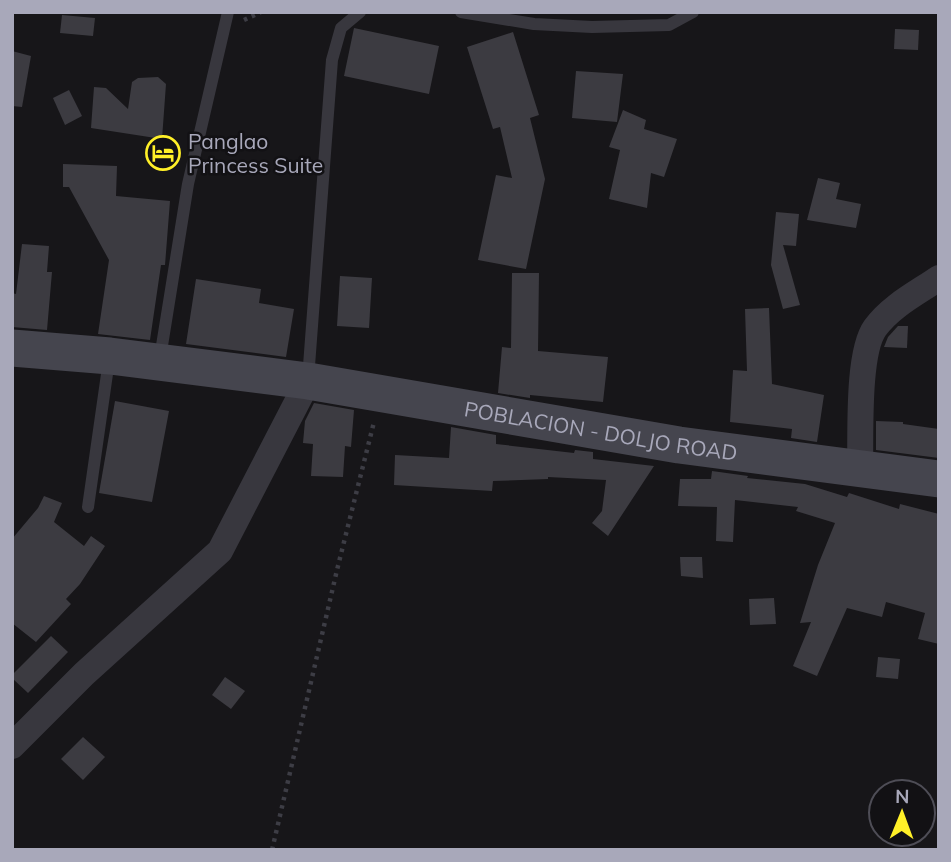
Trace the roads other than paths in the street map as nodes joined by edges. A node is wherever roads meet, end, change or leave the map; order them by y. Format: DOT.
graph roads {
  1 [pos="228,12"];
  2 [pos="360,12"];
  3 [pos="461,12"];
  4 [pos="693,12"];
  5 [pos="939,278"];
  6 [pos="12,348"];
  7 [pos="110,356"];
  8 [pos="160,362"];
  9 [pos="308,381"];
  10 [pos="860,469"];
  11 [pos="939,479"];
  12 [pos="89,507"];
  13 [pos="12,746"];
  1 -- 8 [label="lane"];
  2 -- 9 [label="lane"];
  3 -- 4 [label="lane"];
  5 -- 10 [label="street"];
  6 -- 7 [label="street, POBLACION - DOLJO ROAD"];
  7 -- 8 [label="street, POBLACION - DOLJO ROAD"];
  7 -- 12 [label="lane"];
  8 -- 9 [label="street, POBLACION - DOLJO ROAD"];
  9 -- 10 [label="street, POBLACION - DOLJO ROAD"];
  9 -- 13 [label="street"];
  10 -- 11 [label="street, POBLACION - DOLJO ROAD"];
}
